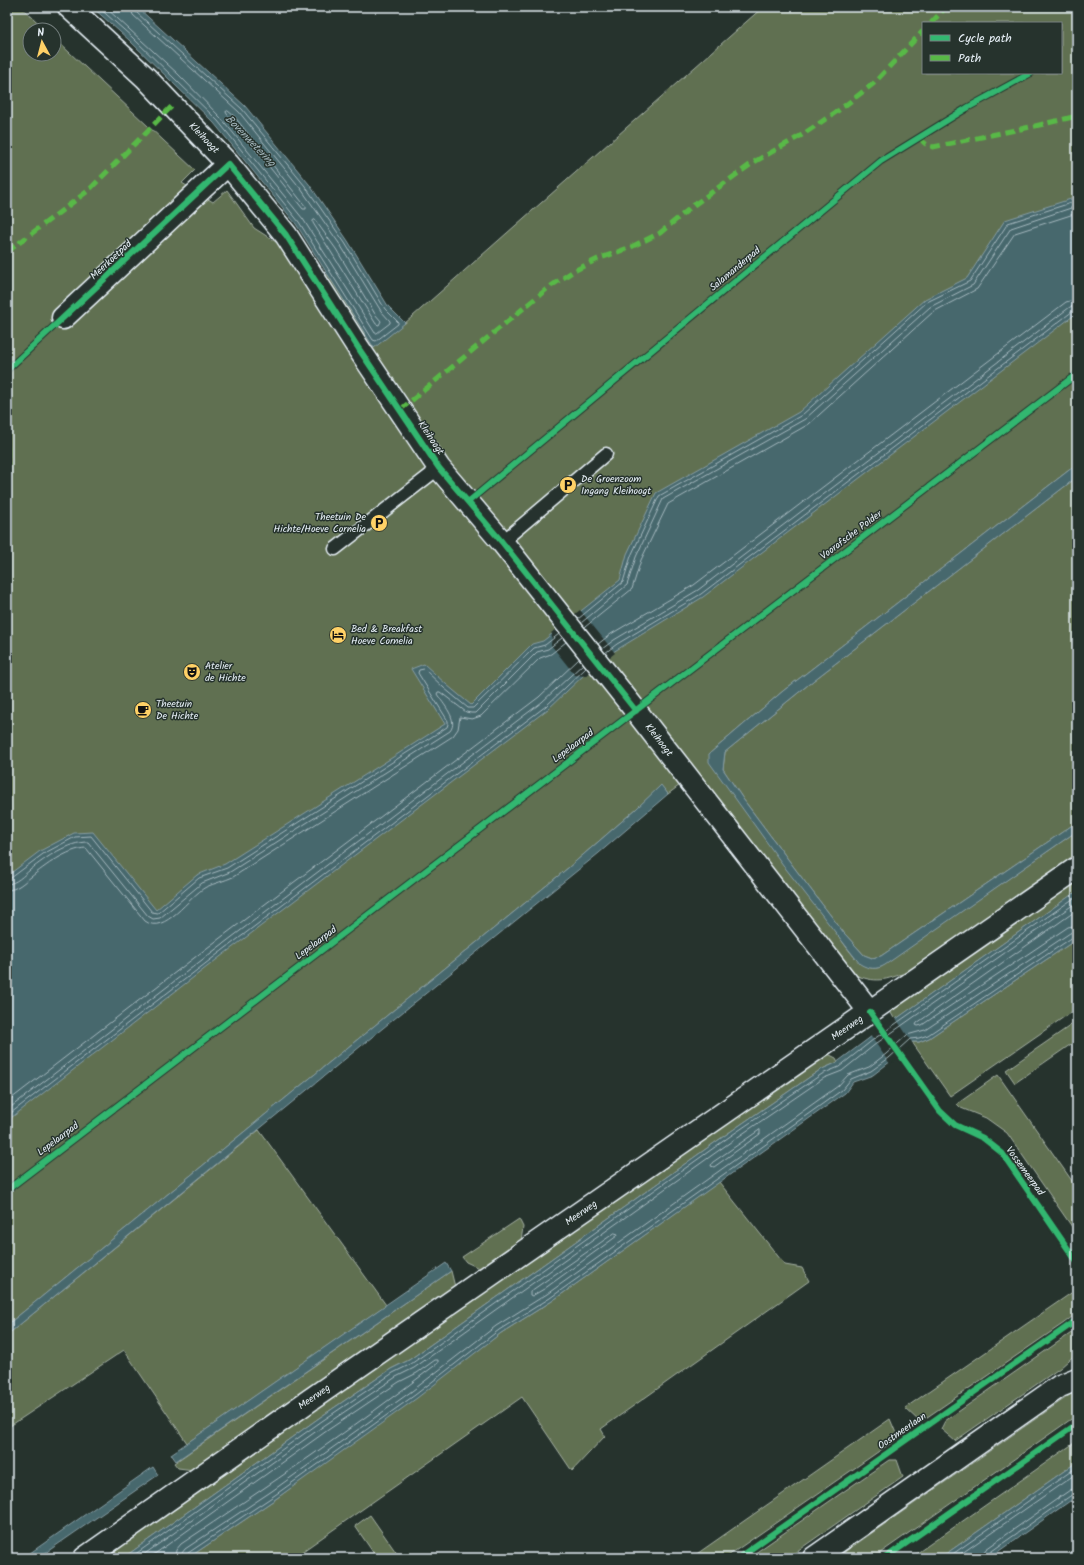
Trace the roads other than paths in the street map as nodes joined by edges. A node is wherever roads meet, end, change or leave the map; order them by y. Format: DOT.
graph roads {
  1 [pos="69,7"];
  2 [pos="228,164"];
  3 [pos="63,318"];
  4 [pos="606,454"];
  5 [pos="439,468"];
  6 [pos="502,542"];
  7 [pos="335,549"];
  8 [pos="1077,868"];
  9 [pos="870,1012"];
  10 [pos="1077,1367"];
  11 [pos="1069,1382"];
  12 [pos="85,1558"];
  13 [pos="814,1558"];
  1 -- 2 [label="street, Kleihoogt"];
  2 -- 3 [label="street, Meerkoetpad"];
  2 -- 5 [label="street, Kleihoogt"];
  4 -- 6 [label="lane"];
  5 -- 6 [label="street, Kleihoogt"];
  5 -- 7 [label="lane"];
  6 -- 9 [label="street, Kleihoogt"];
  8 -- 9 [label="street, Meerweg"];
  9 -- 12 [label="street, Meerweg"];
  10 -- 11 [label="street"];
  11 -- 13 [label="street"];
}
